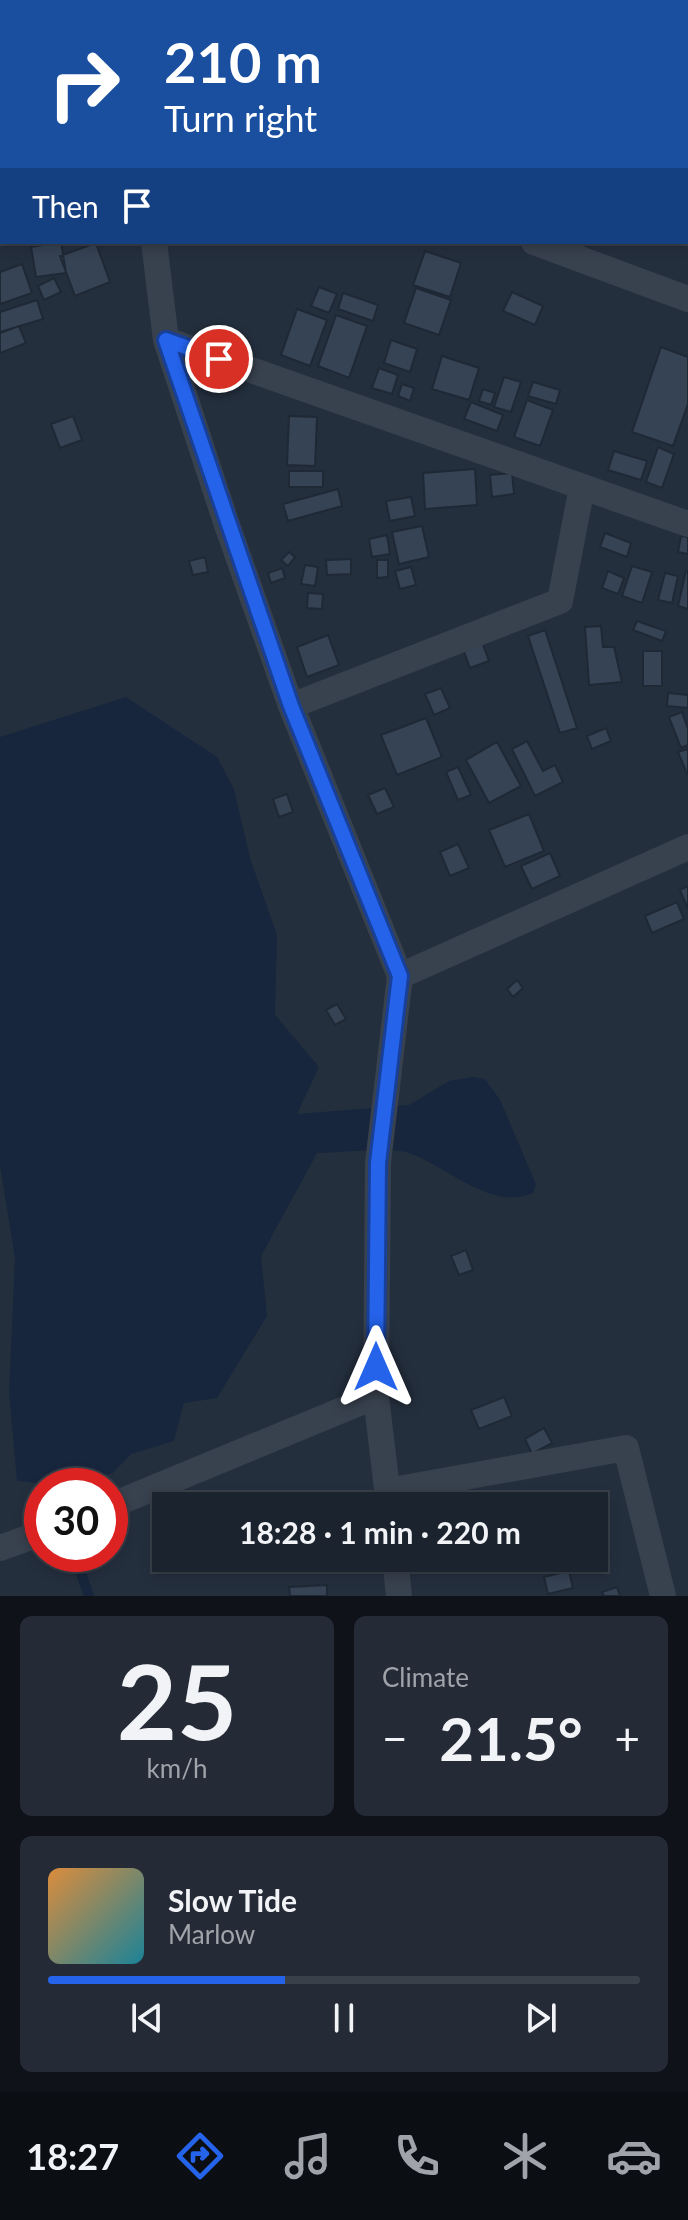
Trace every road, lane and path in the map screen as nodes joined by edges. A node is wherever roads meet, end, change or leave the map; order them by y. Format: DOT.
graph roads {
  1 [pos="154,244"];
  2 [pos="539,244"];
  3 [pos="688,299"];
  4 [pos="166,340"];
  5 [pos="582,487"];
  6 [pos="688,524"];
  7 [pos="291,706"];
  8 [pos="688,847"];
  9 [pos="400,976"];
  10 [pos="376,1396"];
  11 [pos="387,1492"];
  12 [pos="421,1492"];
  13 [pos="128,1499"];
  14 [pos="24,1539"];
  15 [pos="0,1548"];
  16 [pos="396,1572"];
  17 [pos="399,1596"];
  18 [pos="663,1596"];
  1 -- 4 [label="street"];
  2 -- 3 [label="street"];
  4 -- 5 [label="street"];
  4 -- 7 [label="street"];
  5 -- 6 [label="street"];
  5 -- 7 [label="street"];
  7 -- 9 [label="street"];
  8 -- 9 [label="street"];
  9 -- 10 [label="street"];
  10 -- 11 [label="street"];
  10 -- 13 [label="street"];
  12 -- 18 [label="street"];
  14 -- 15 [label="street"];
  16 -- 17 [label="street"];
}
